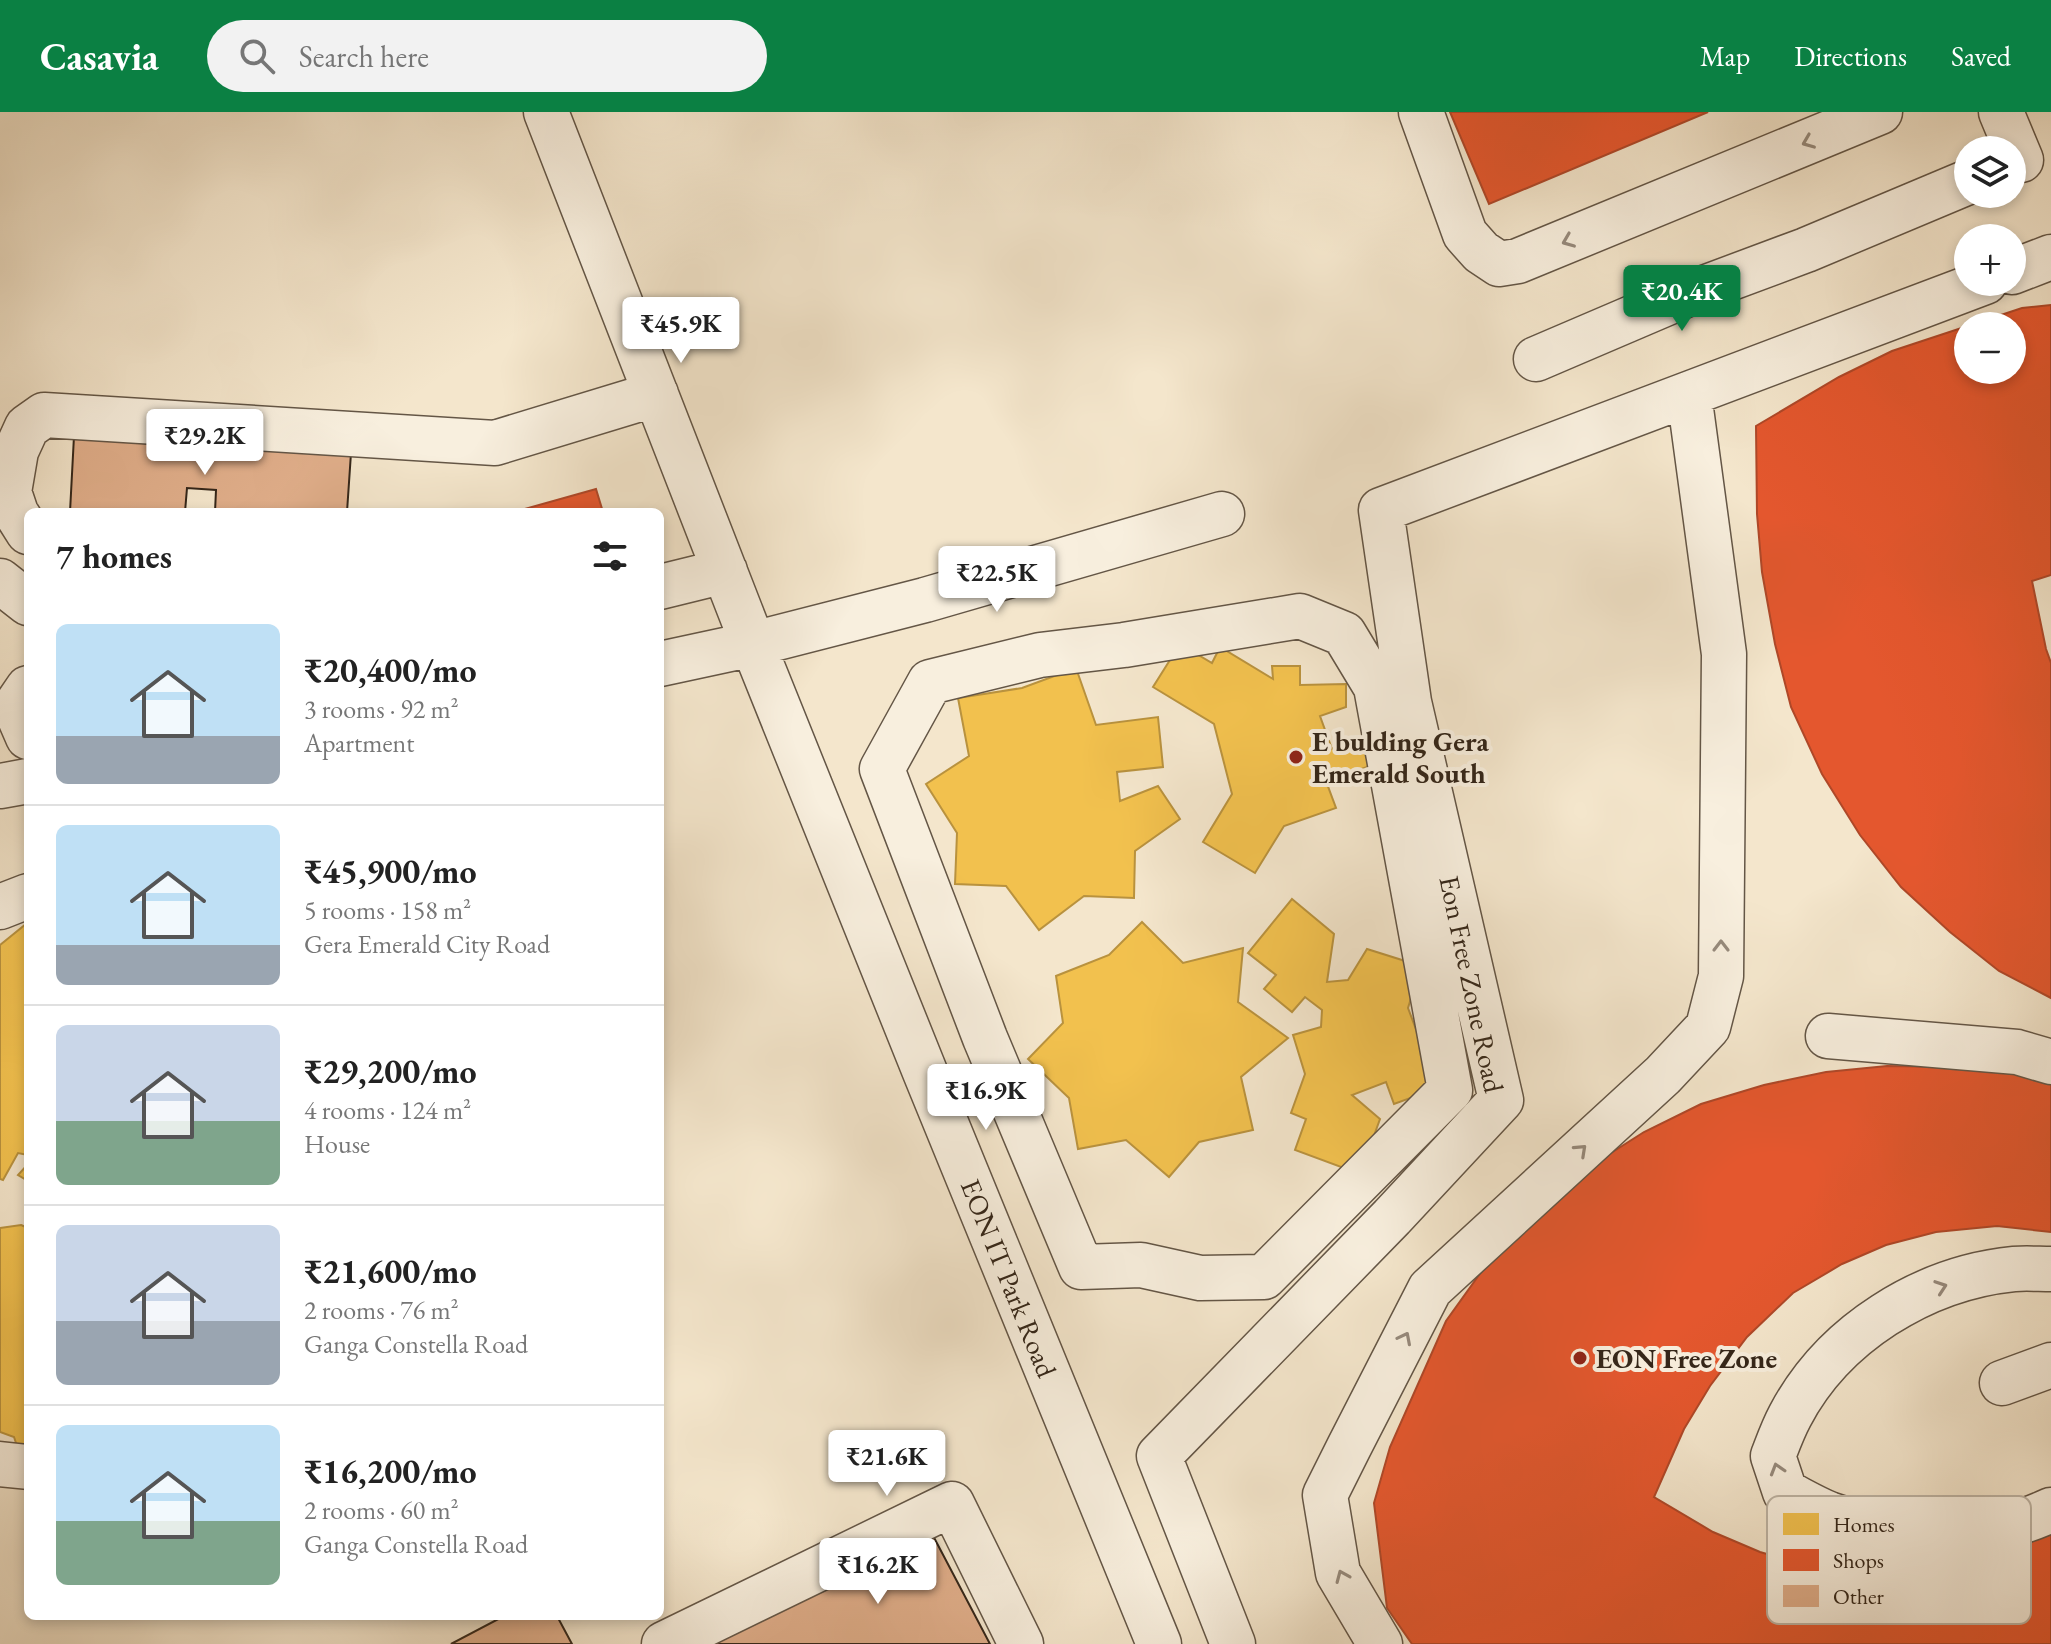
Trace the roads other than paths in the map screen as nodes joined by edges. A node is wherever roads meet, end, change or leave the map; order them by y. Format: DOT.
graph roads {
  1 [pos="546,112"];
  2 [pos="1421,112"];
  3 [pos="1880,112"];
  4 [pos="2001,112"];
  5 [pos="2028,157"];
  6 [pos="1954,188"];
  7 [pos="1954,294"];
  8 [pos="1536,359"];
  9 [pos="656,394"];
  10 [pos="1689,394"];
  11 [pos="1222,514"];
  12 [pos="24,526"];
  13 [pos="725,571"];
  14 [pos="0,581"];
  15 [pos="664,586"];
  16 [pos="24,600"];
  17 [pos="753,644"];
  18 [pos="664,663"];
  19 [pos="24,782"];
  20 [pos="0,786"];
  21 [pos="24,898"];
  22 [pos="0,907"];
  23 [pos="1828,1036"];
  24 [pos="985,1038"];
  25 [pos="2051,1062"];
  26 [pos="925,1072"];
  27 [pos="2051,1269"];
  28 [pos="2051,1365"];
  29 [pos="2051,1387"];
  30 [pos="0,1464"];
  31 [pos="24,1467"];
  32 [pos="1793,1496"];
  33 [pos="2051,1510"];
  34 [pos="2031,1518"];
  35 [pos="664,1644"];
  36 [pos="1021,1644"];
  37 [pos="1159,1644"];
  38 [pos="1233,1644"];
  39 [pos="1380,1644"];
  1 -- 9 [label="street, EON IT Park Road"];
  3 -- 2 [label="street, one-way"];
  4 -- 5 [label="street"];
  6 -- 8 [label="street"];
  7 -- 10 [label="street, Eon Free Zone Road"];
  9 -- 12 [label="street"];
  9 -- 13 [label="street, EON IT Park Road"];
  10 -- 38 [label="street, Eon Free Zone Road"];
  39 -- 10 [label="street, one-way"];
  11 -- 17 [label="street"];
  13 -- 15 [label="street"];
  13 -- 17 [label="street, EON IT Park Road"];
  14 -- 16 [label="street"];
  17 -- 18 [label="street"];
  17 -- 26 [label="street, EON IT Park Road"];
  19 -- 20 [label="street"];
  21 -- 22 [label="street"];
  23 -- 25 [label="street"];
  24 -- 24 [label="street"];
  24 -- 26 [label="street"];
  26 -- 37 [label="street, EON IT Park Road"];
  32 -- 27 [label="street, one-way"];
  28 -- 29 [label="street"];
  30 -- 31 [label="street"];
  33 -- 34 [label="street, one-way"];
  35 -- 36 [label="street"];
}
